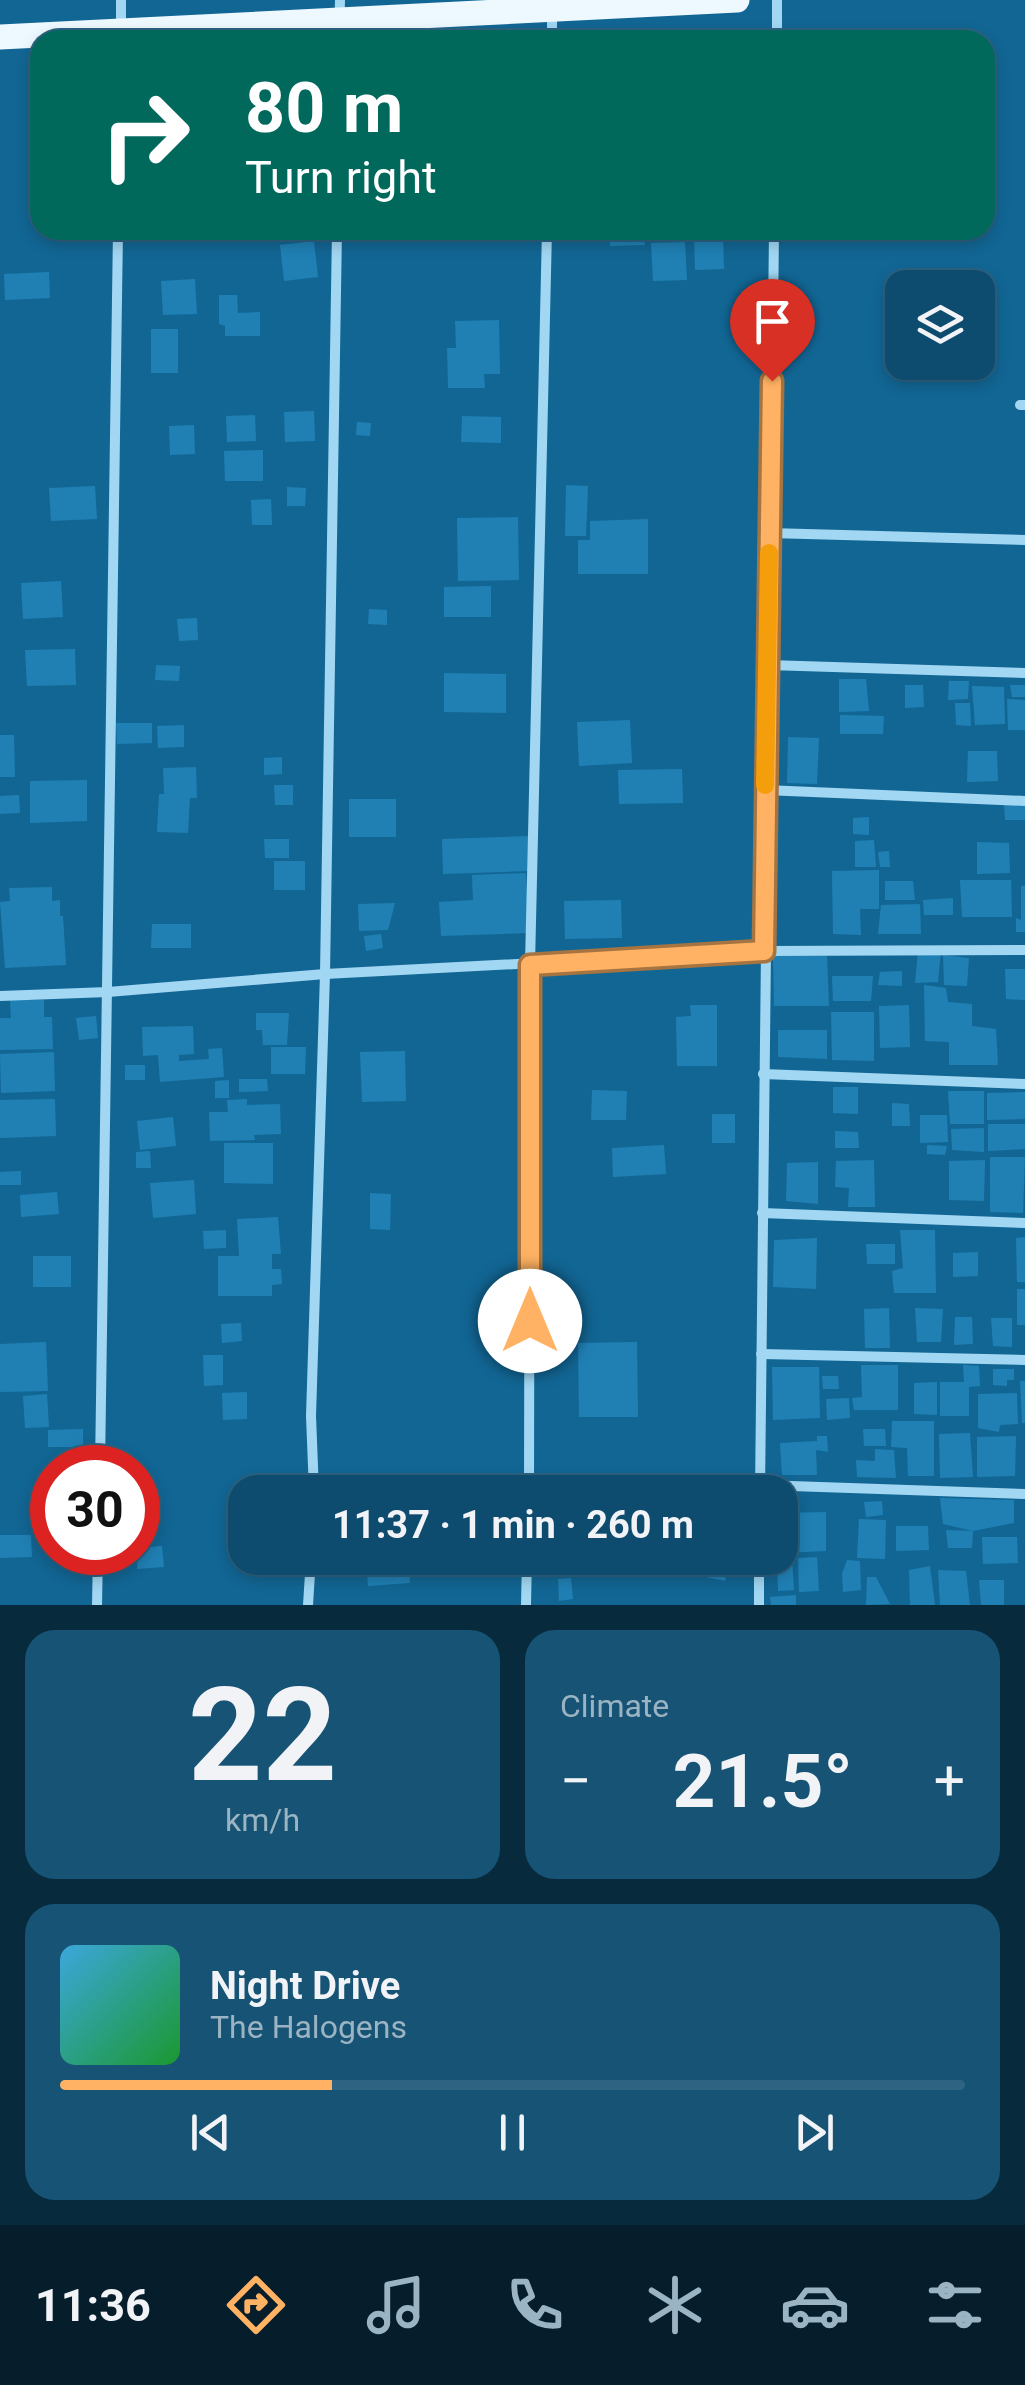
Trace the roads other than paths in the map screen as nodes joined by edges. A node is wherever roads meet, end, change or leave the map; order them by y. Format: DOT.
graph roads {
  1 [pos="122,0"];
  2 [pos="737,0"];
  3 [pos="777,0"];
  4 [pos="552,6"];
  5 [pos="340,21"];
  6 [pos="121,30"];
  7 [pos="209,30"];
  8 [pos="777,30"];
  9 [pos="0,38"];
  10 [pos="30,38"];
  11 [pos="118,240"];
  12 [pos="336,240"];
  13 [pos="547,240"];
  14 [pos="774,240"];
  15 [pos="770,533"];
  16 [pos="1025,540"];
  17 [pos="768,665"];
  18 [pos="1025,672"];
  19 [pos="765,790"];
  20 [pos="1025,801"];
  21 [pos="1025,950"];
  22 [pos="764,951"];
  23 [pos="530,965"];
  24 [pos="324,974"];
  25 [pos="108,992"];
  26 [pos="0,996"];
  27 [pos="762,1074"];
  28 [pos="1025,1084"];
  29 [pos="762,1214"];
  30 [pos="1025,1223"];
  31 [pos="761,1354"];
  32 [pos="1025,1360"];
  33 [pos="100,1445"];
  34 [pos="313,1475"];
  35 [pos="529,1475"];
  36 [pos="760,1475"];
  37 [pos="798,1490"];
  38 [pos="1025,1494"];
  39 [pos="98,1575"];
  40 [pos="311,1575"];
  41 [pos="527,1575"];
  42 [pos="759,1575"];
  43 [pos="97,1605"];
  44 [pos="308,1605"];
  45 [pos="526,1605"];
  46 [pos="759,1605"];
  1 -- 6 [label="street"];
  2 -- 4 [label="main road"];
  3 -- 8 [label="street"];
  4 -- 5 [label="main road"];
  5 -- 7 [label="main road"];
  9 -- 10 [label="main road"];
  11 -- 25 [label="street"];
  12 -- 24 [label="street"];
  13 -- 23 [label="street"];
  14 -- 15 [label="street"];
  15 -- 16 [label="street"];
  15 -- 17 [label="street"];
  17 -- 18 [label="street"];
  17 -- 19 [label="street"];
  19 -- 20 [label="street"];
  19 -- 22 [label="street"];
  21 -- 22 [label="street"];
  22 -- 23 [label="street"];
  22 -- 27 [label="street"];
  23 -- 24 [label="street"];
  23 -- 35 [label="street"];
  24 -- 25 [label="street"];
  24 -- 34 [label="street"];
  25 -- 26 [label="street"];
  25 -- 33 [label="street"];
  27 -- 28 [label="street"];
  27 -- 29 [label="street"];
  29 -- 30 [label="street"];
  29 -- 31 [label="street"];
  31 -- 32 [label="street"];
  31 -- 36 [label="street"];
  37 -- 38 [label="street"];
  39 -- 43 [label="street"];
  40 -- 44 [label="street"];
  41 -- 45 [label="street"];
  42 -- 46 [label="street"];
}
